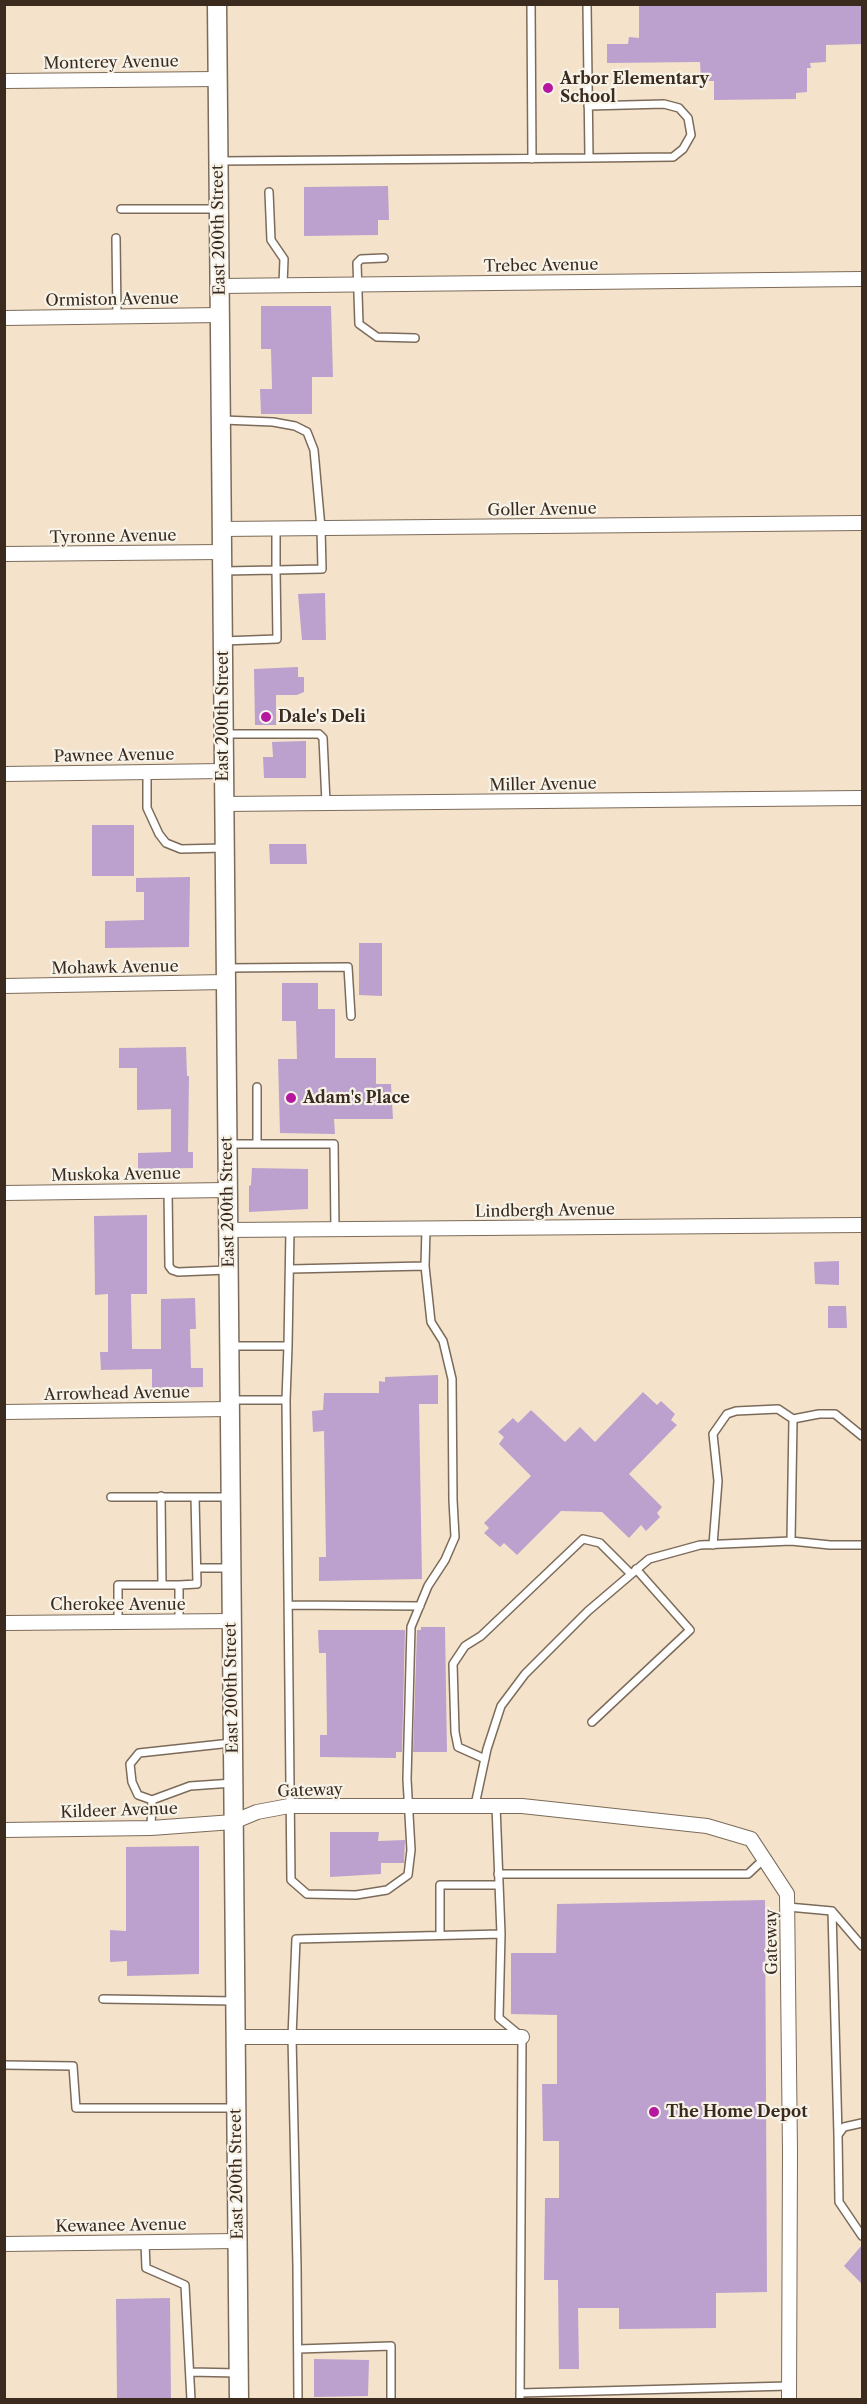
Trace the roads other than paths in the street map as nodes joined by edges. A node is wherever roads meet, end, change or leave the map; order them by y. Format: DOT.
graph roads {
  1 [pos="217,4"];
  2 [pos="531,4"];
  3 [pos="586,4"];
  4 [pos="217,79"];
  5 [pos="4,81"];
  6 [pos="588,106"];
  7 [pos="588,158"];
  8 [pos="532,159"];
  9 [pos="218,161"];
  10 [pos="269,192"];
  11 [pos="121,209"];
  12 [pos="219,209"];
  13 [pos="116,238"];
  14 [pos="384,258"];
  15 [pos="862,279"];
  16 [pos="283,285"];
  17 [pos="358,285"];
  18 [pos="219,286"];
  19 [pos="220,315"];
  20 [pos="117,316"];
  21 [pos="4,318"];
  22 [pos="415,338"];
  23 [pos="220,420"];
  24 [pos="862,523"];
  25 [pos="276,528"];
  26 [pos="321,528"];
  27 [pos="222,529"];
  28 [pos="222,552"];
  29 [pos="4,554"];
  30 [pos="276,570"];
  31 [pos="222,572"];
  32 [pos="223,640"];
  33 [pos="224,734"];
  34 [pos="224,771"];
  35 [pos="147,772"];
  36 [pos="4,774"];
  37 [pos="862,798"];
  38 [pos="327,803"];
  39 [pos="223,804"];
  40 [pos="224,848"];
  41 [pos="226,975"];
  42 [pos="4,986"];
  43 [pos="351,1016"];
  44 [pos="257,1087"];
  45 [pos="227,1144"];
  46 [pos="258,1144"];
  47 [pos="228,1190"];
  48 [pos="168,1191"];
  49 [pos="4,1193"];
  50 [pos="862,1225"];
  51 [pos="426,1229"];
  52 [pos="228,1230"];
  53 [pos="291,1230"];
  54 [pos="335,1230"];
  55 [pos="425,1266"];
  56 [pos="290,1269"];
  57 [pos="228,1270"];
  58 [pos="229,1346"];
  59 [pos="288,1346"];
  60 [pos="286,1400"];
  61 [pos="230,1405"];
  62 [pos="4,1412"];
  63 [pos="793,1419"];
  64 [pos="862,1436"];
  65 [pos="161,1496"];
  66 [pos="111,1497"];
  67 [pos="195,1497"];
  68 [pos="230,1497"];
  69 [pos="791,1541"];
  70 [pos="712,1545"];
  71 [pos="862,1545"];
  72 [pos="197,1568"];
  73 [pos="231,1568"];
  74 [pos="634,1572"];
  75 [pos="162,1585"];
  76 [pos="179,1585"];
  77 [pos="289,1605"];
  78 [pos="420,1606"];
  79 [pos="179,1621"];
  80 [pos="232,1621"];
  81 [pos="118,1622"];
  82 [pos="4,1623"];
  83 [pos="592,1722"];
  84 [pos="233,1743"];
  85 [pos="485,1759"];
  86 [pos="233,1783"];
  87 [pos="152,1800"];
  88 [pos="475,1805"];
  89 [pos="289,1806"];
  90 [pos="496,1806"];
  91 [pos="407,1807"];
  92 [pos="233,1822"];
  93 [pos="151,1828"];
  94 [pos="4,1830"];
  95 [pos="764,1859"];
  96 [pos="498,1874"];
  97 [pos="499,1885"];
  98 [pos="788,1907"];
  99 [pos="832,1911"];
  100 [pos="501,1934"];
  101 [pos="440,1935"];
  102 [pos="862,1946"];
  103 [pos="104,1999"];
  104 [pos="235,2001"];
  105 [pos="236,2037"];
  106 [pos="292,2037"];
  107 [pos="522,2037"];
  108 [pos="4,2065"];
  109 [pos="236,2108"];
  110 [pos="862,2123"];
  111 [pos="838,2135"];
  112 [pos="862,2236"];
  113 [pos="237,2241"];
  114 [pos="145,2243"];
  115 [pos="4,2244"];
  116 [pos="298,2349"];
  117 [pos="190,2372"];
  118 [pos="238,2373"];
  119 [pos="789,2393"];
  120 [pos="520,2396"];
  121 [pos="191,2400"];
  122 [pos="239,2400"];
  123 [pos="298,2400"];
  124 [pos="391,2400"];
  1 -- 4 [label="street, East 200th Street"];
  2 -- 8 [label="lane"];
  3 -- 6 [label="lane"];
  4 -- 5 [label="street, Monterey Avenue"];
  4 -- 9 [label="street, East 200th Street"];
  6 -- 7 [label="lane"];
  6 -- 7 [label="lane"];
  7 -- 8 [label="lane"];
  8 -- 9 [label="lane"];
  9 -- 12 [label="street, East 200th Street"];
  10 -- 16 [label="lane"];
  11 -- 12 [label="lane"];
  12 -- 18 [label="street, East 200th Street"];
  13 -- 20 [label="lane"];
  14 -- 17 [label="lane"];
  15 -- 17 [label="street, Trebec Avenue"];
  16 -- 17 [label="street, Trebec Avenue"];
  16 -- 18 [label="street, Trebec Avenue"];
  17 -- 22 [label="lane"];
  18 -- 19 [label="street, East 200th Street"];
  19 -- 20 [label="street, Ormiston Avenue"];
  19 -- 23 [label="street, East 200th Street"];
  20 -- 21 [label="street, Ormiston Avenue"];
  23 -- 26 [label="lane"];
  23 -- 27 [label="street, East 200th Street"];
  24 -- 26 [label="street, Goller Avenue"];
  25 -- 26 [label="street, Goller Avenue"];
  25 -- 27 [label="street, Goller Avenue"];
  25 -- 30 [label="lane"];
  26 -- 30 [label="lane"];
  27 -- 28 [label="street, East 200th Street"];
  28 -- 29 [label="street, Tyronne Avenue"];
  28 -- 31 [label="street, East 200th Street"];
  30 -- 31 [label="lane"];
  30 -- 32 [label="lane"];
  31 -- 32 [label="street, East 200th Street"];
  32 -- 33 [label="street, East 200th Street"];
  33 -- 34 [label="street, East 200th Street"];
  33 -- 38 [label="lane"];
  34 -- 35 [label="street, Pawnee Avenue"];
  34 -- 39 [label="street, East 200th Street"];
  35 -- 36 [label="street, Pawnee Avenue"];
  35 -- 40 [label="lane"];
  37 -- 38 [label="street, Miller Avenue"];
  38 -- 39 [label="street, Miller Avenue"];
  39 -- 40 [label="street, East 200th Street"];
  40 -- 41 [label="street, East 200th Street"];
  41 -- 42 [label="street, Mohawk Avenue"];
  41 -- 43 [label="lane"];
  41 -- 45 [label="street, East 200th Street"];
  44 -- 46 [label="lane"];
  45 -- 46 [label="lane"];
  45 -- 47 [label="street, East 200th Street"];
  46 -- 54 [label="lane"];
  47 -- 48 [label="street, Muskoka Avenue"];
  47 -- 52 [label="street, East 200th Street"];
  48 -- 49 [label="street, Muskoka Avenue"];
  48 -- 57 [label="lane"];
  50 -- 51 [label="street, Lindbergh Avenue"];
  51 -- 54 [label="street, Lindbergh Avenue"];
  51 -- 55 [label="lane"];
  52 -- 53 [label="street, Lindbergh Avenue"];
  52 -- 57 [label="street, East 200th Street"];
  53 -- 54 [label="street, Lindbergh Avenue"];
  53 -- 56 [label="lane"];
  55 -- 56 [label="lane"];
  55 -- 78 [label="lane"];
  56 -- 59 [label="lane"];
  57 -- 58 [label="street, East 200th Street"];
  58 -- 59 [label="lane"];
  58 -- 61 [label="street, East 200th Street"];
  59 -- 60 [label="lane"];
  60 -- 61 [label="lane"];
  60 -- 77 [label="lane"];
  61 -- 62 [label="street, Arrowhead Avenue"];
  61 -- 68 [label="street, East 200th Street"];
  63 -- 64 [label="lane"];
  63 -- 69 [label="lane"];
  63 -- 70 [label="lane"];
  65 -- 66 [label="lane"];
  65 -- 67 [label="lane"];
  65 -- 75 [label="lane"];
  67 -- 68 [label="lane"];
  67 -- 72 [label="lane"];
  68 -- 73 [label="street, East 200th Street"];
  69 -- 70 [label="lane"];
  69 -- 71 [label="lane"];
  70 -- 74 [label="lane"];
  72 -- 73 [label="lane"];
  72 -- 76 [label="lane"];
  73 -- 80 [label="street, East 200th Street"];
  74 -- 83 [label="lane"];
  74 -- 85 [label="lane"];
  74 -- 85 [label="lane"];
  75 -- 76 [label="lane"];
  75 -- 81 [label="lane"];
  76 -- 79 [label="lane"];
  77 -- 78 [label="lane"];
  77 -- 89 [label="lane"];
  78 -- 91 [label="lane"];
  79 -- 80 [label="street, Cherokee Avenue"];
  79 -- 81 [label="street, Cherokee Avenue"];
  80 -- 84 [label="street, East 200th Street"];
  81 -- 82 [label="street, Cherokee Avenue"];
  84 -- 86 [label="street, East 200th Street"];
  84 -- 87 [label="lane"];
  85 -- 88 [label="lane"];
  86 -- 87 [label="lane"];
  86 -- 92 [label="street, East 200th Street"];
  87 -- 93 [label="lane"];
  88 -- 90 [label="street, Gateway"];
  88 -- 91 [label="street, Gateway"];
  89 -- 91 [label="street, Gateway"];
  89 -- 91 [label="lane"];
  89 -- 92 [label="street, Gateway"];
  90 -- 95 [label="street, Gateway"];
  90 -- 96 [label="lane"];
  92 -- 93 [label="street, Kildeer Avenue"];
  92 -- 104 [label="street, East 200th Street"];
  93 -- 94 [label="street, Kildeer Avenue"];
  95 -- 96 [label="lane"];
  95 -- 98 [label="street, Gateway"];
  96 -- 97 [label="lane"];
  97 -- 100 [label="lane"];
  97 -- 101 [label="lane"];
  98 -- 99 [label="lane"];
  98 -- 119 [label="street, Gateway"];
  99 -- 102 [label="lane"];
  99 -- 111 [label="lane"];
  100 -- 101 [label="lane"];
  100 -- 107 [label="lane"];
  101 -- 106 [label="lane"];
  103 -- 104 [label="lane"];
  104 -- 105 [label="street, East 200th Street"];
  105 -- 106 [label="street"];
  105 -- 109 [label="street, East 200th Street"];
  106 -- 107 [label="street"];
  106 -- 116 [label="lane"];
  107 -- 120 [label="lane"];
  108 -- 109 [label="lane"];
  109 -- 113 [label="street, East 200th Street"];
  110 -- 111 [label="lane"];
  111 -- 112 [label="lane"];
  113 -- 114 [label="street, Kewanee Avenue"];
  113 -- 118 [label="street, East 200th Street"];
  114 -- 115 [label="street, Kewanee Avenue"];
  114 -- 117 [label="lane"];
  116 -- 123 [label="lane"];
  116 -- 124 [label="lane"];
  117 -- 118 [label="lane"];
  117 -- 121 [label="lane"];
  118 -- 122 [label="street, East 200th Street"];
  119 -- 120 [label="lane"];
}
